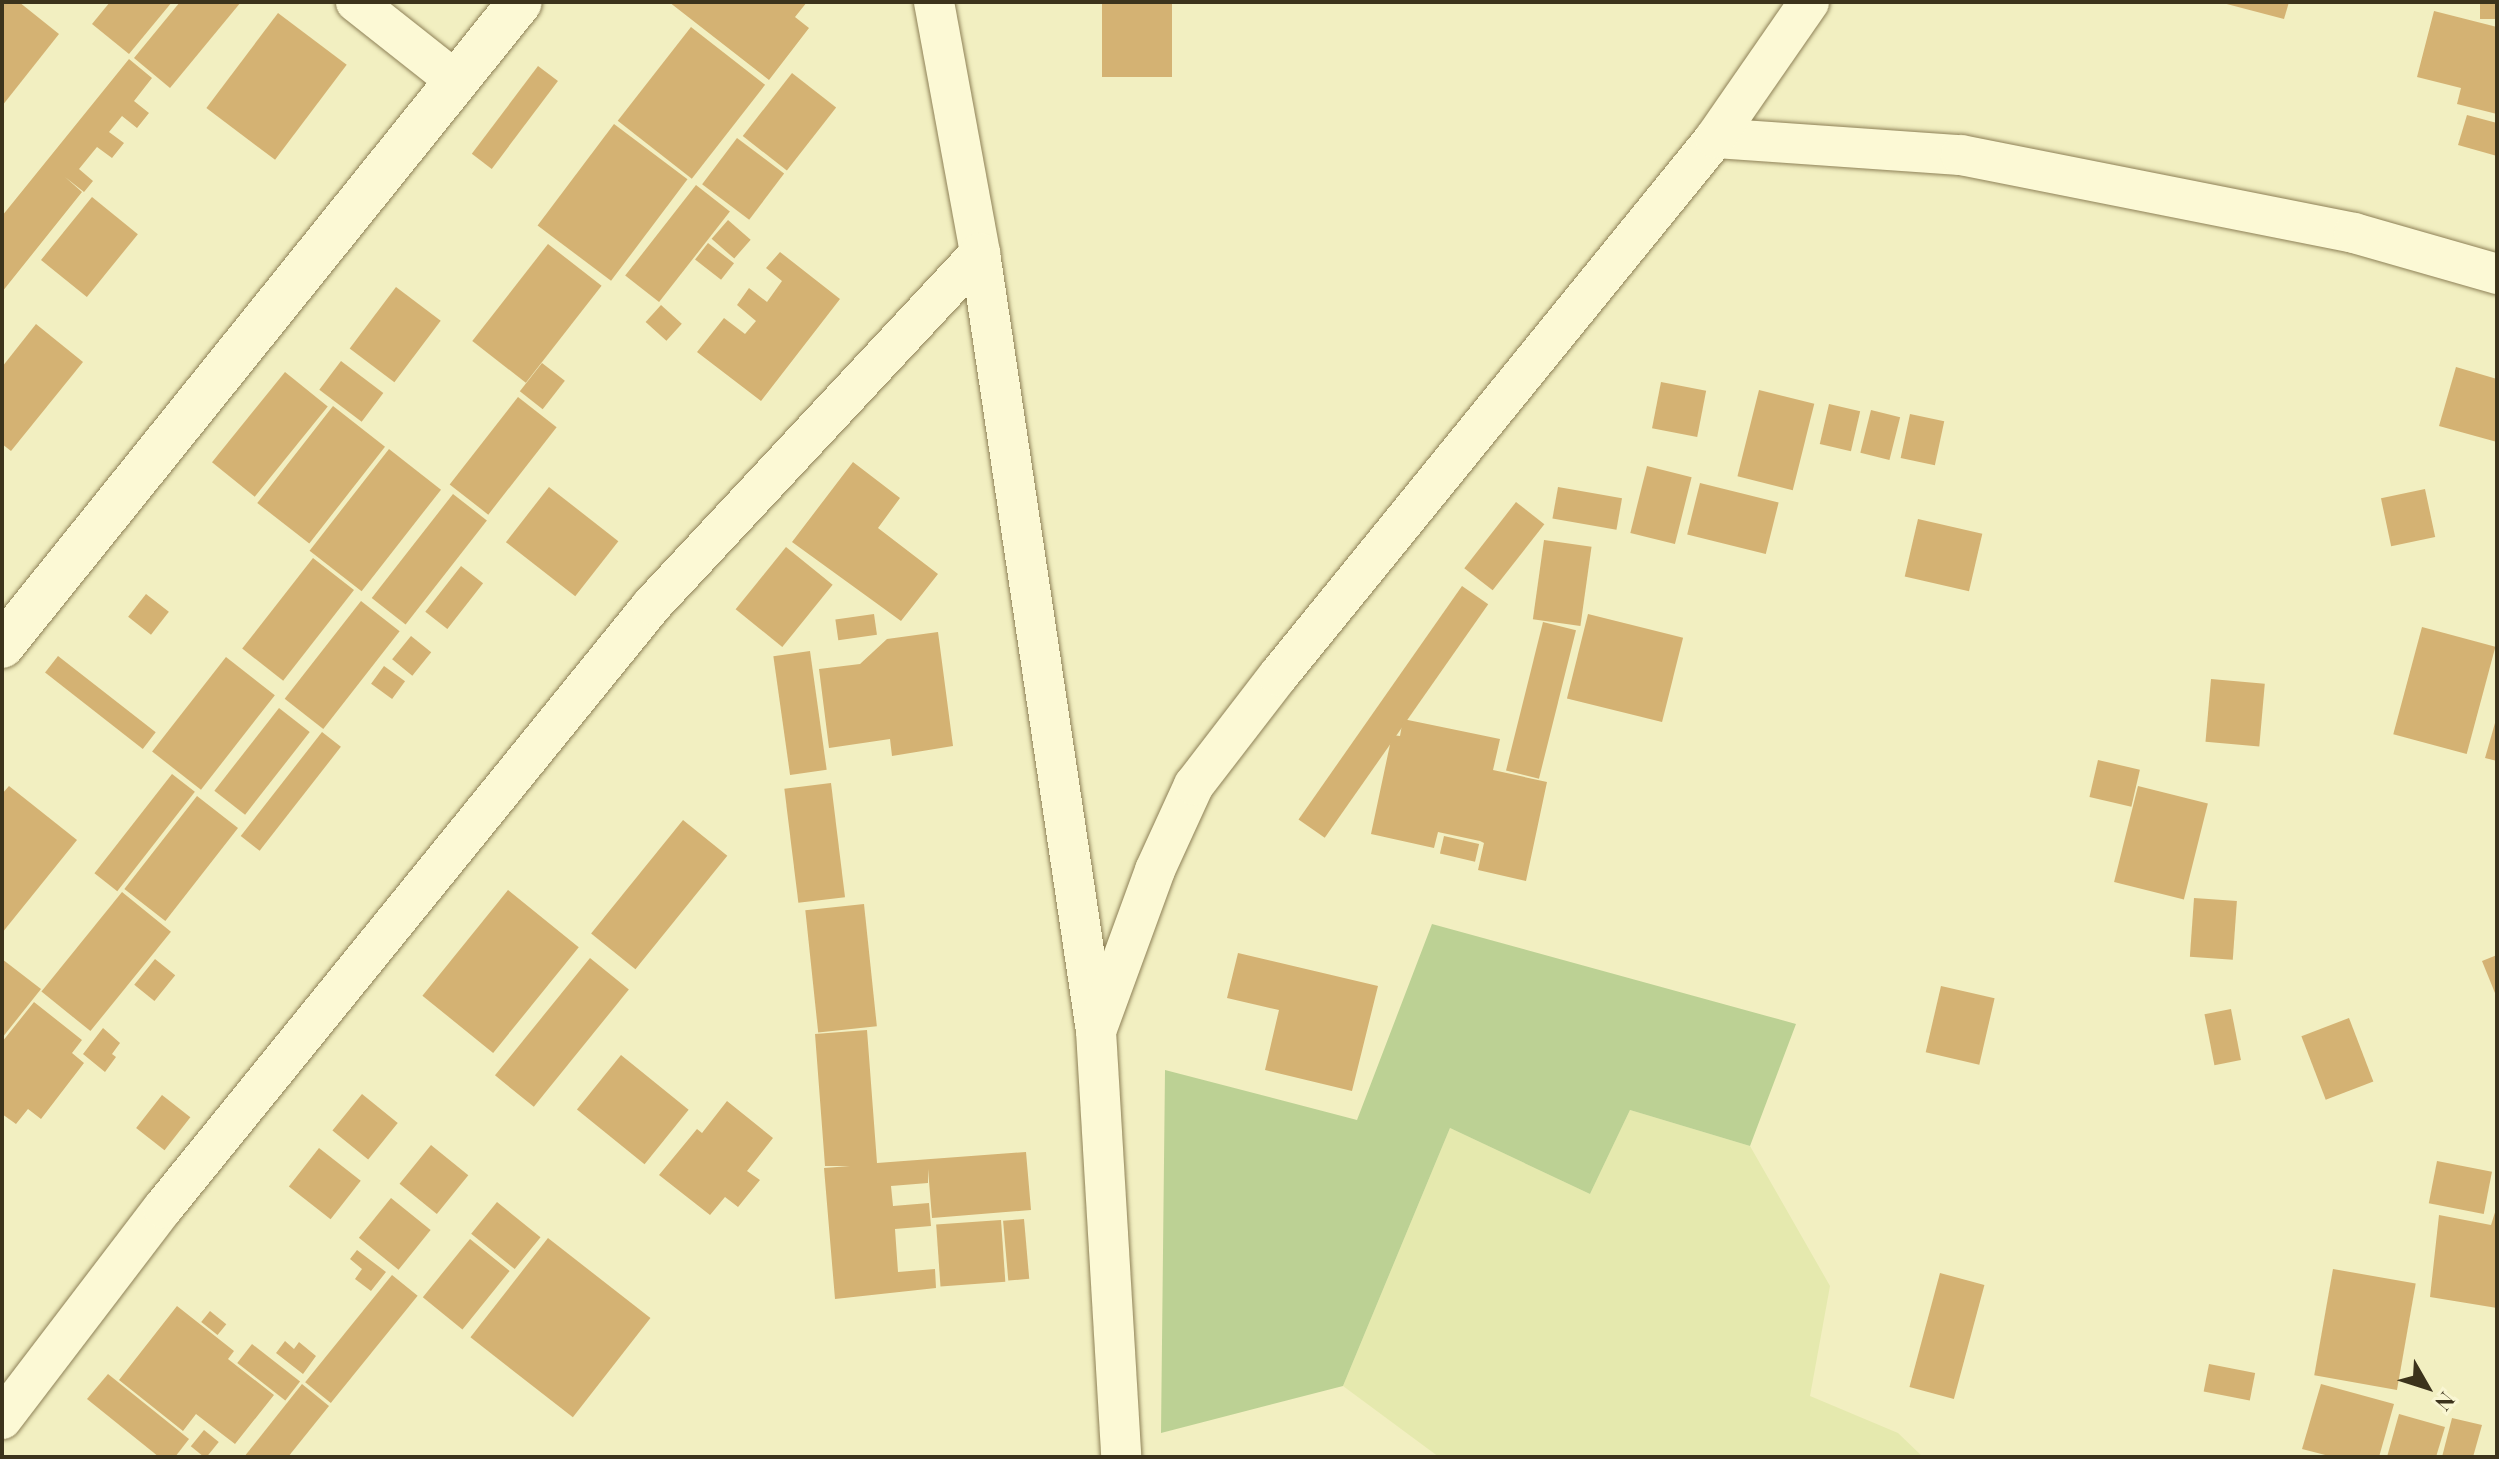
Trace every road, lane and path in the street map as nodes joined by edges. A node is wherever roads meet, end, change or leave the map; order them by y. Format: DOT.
graph roads {
  1 [pos="356,2"];
  2 [pos="520,2"];
  3 [pos="934,2"];
  4 [pos="1809,2"];
  5 [pos="456,81"];
  6 [pos="1715,138"];
  7 [pos="980,253"];
  8 [pos="2497,274"];
  9 [pos="2,646"];
  10 [pos="1096,1031"];
  11 [pos="2,1419"];
  12 [pos="1120,1456"];
  1 -- 5 [label="street"];
  2 -- 5 [label="street"];
  3 -- 7 [label="street"];
  4 -- 6 [label="street"];
  5 -- 9 [label="street"];
  6 -- 8 [label="street"];
  6 -- 10 [label="street"];
  7 -- 10 [label="street"];
  7 -- 11 [label="street"];
  10 -- 12 [label="street"];
}
